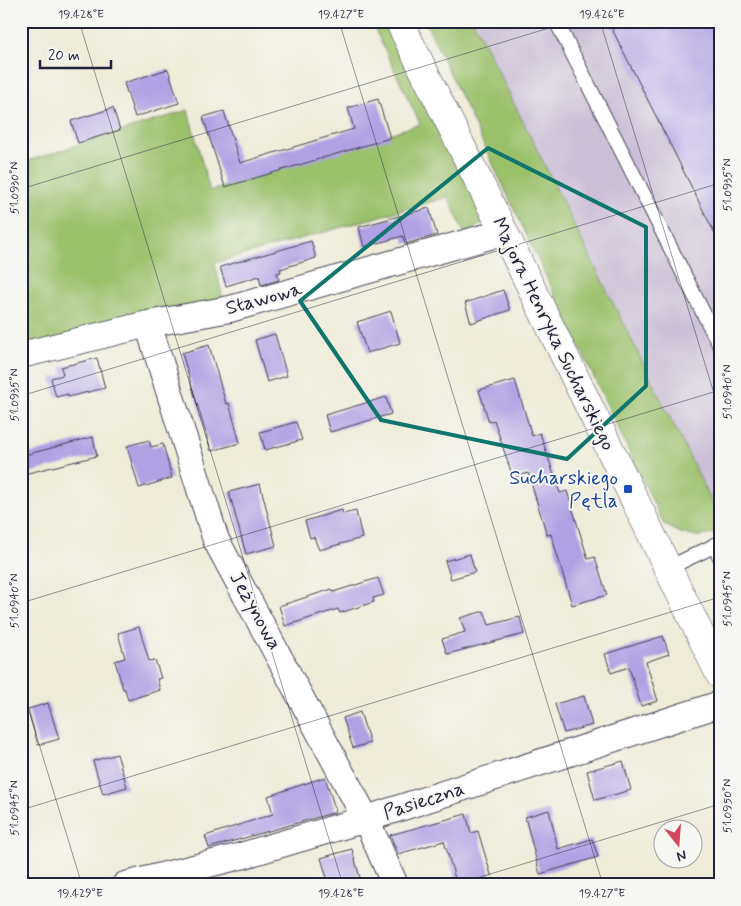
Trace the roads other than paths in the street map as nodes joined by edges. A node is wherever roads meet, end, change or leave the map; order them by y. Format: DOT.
graph roads {
  1 [pos="399,21"];
  2 [pos="556,21"];
  3 [pos="504,232"];
  4 [pos="148,324"];
  5 [pos="720,346"];
  6 [pos="21,355"];
  7 [pos="718,548"];
  8 [pos="668,568"];
  9 [pos="718,669"];
  10 [pos="720,704"];
  11 [pos="366,819"];
  12 [pos="125,885"];
  13 [pos="395,885"];
  1 -- 3 [label="street, Majora Henryka Sucharskiego"];
  2 -- 5 [label="lane"];
  3 -- 4 [label="street, Stawowa"];
  3 -- 8 [label="street, Majora Henryka Sucharskiego"];
  4 -- 6 [label="street, Stawowa"];
  4 -- 11 [label="street, Jeżynowa"];
  7 -- 8 [label="lane"];
  8 -- 9 [label="street, Majora Henryka Sucharskiego"];
  10 -- 11 [label="street, Pasieczna"];
  11 -- 12 [label="street, Pasieczna"];
  11 -- 13 [label="street, Jeżynowa"];
}
